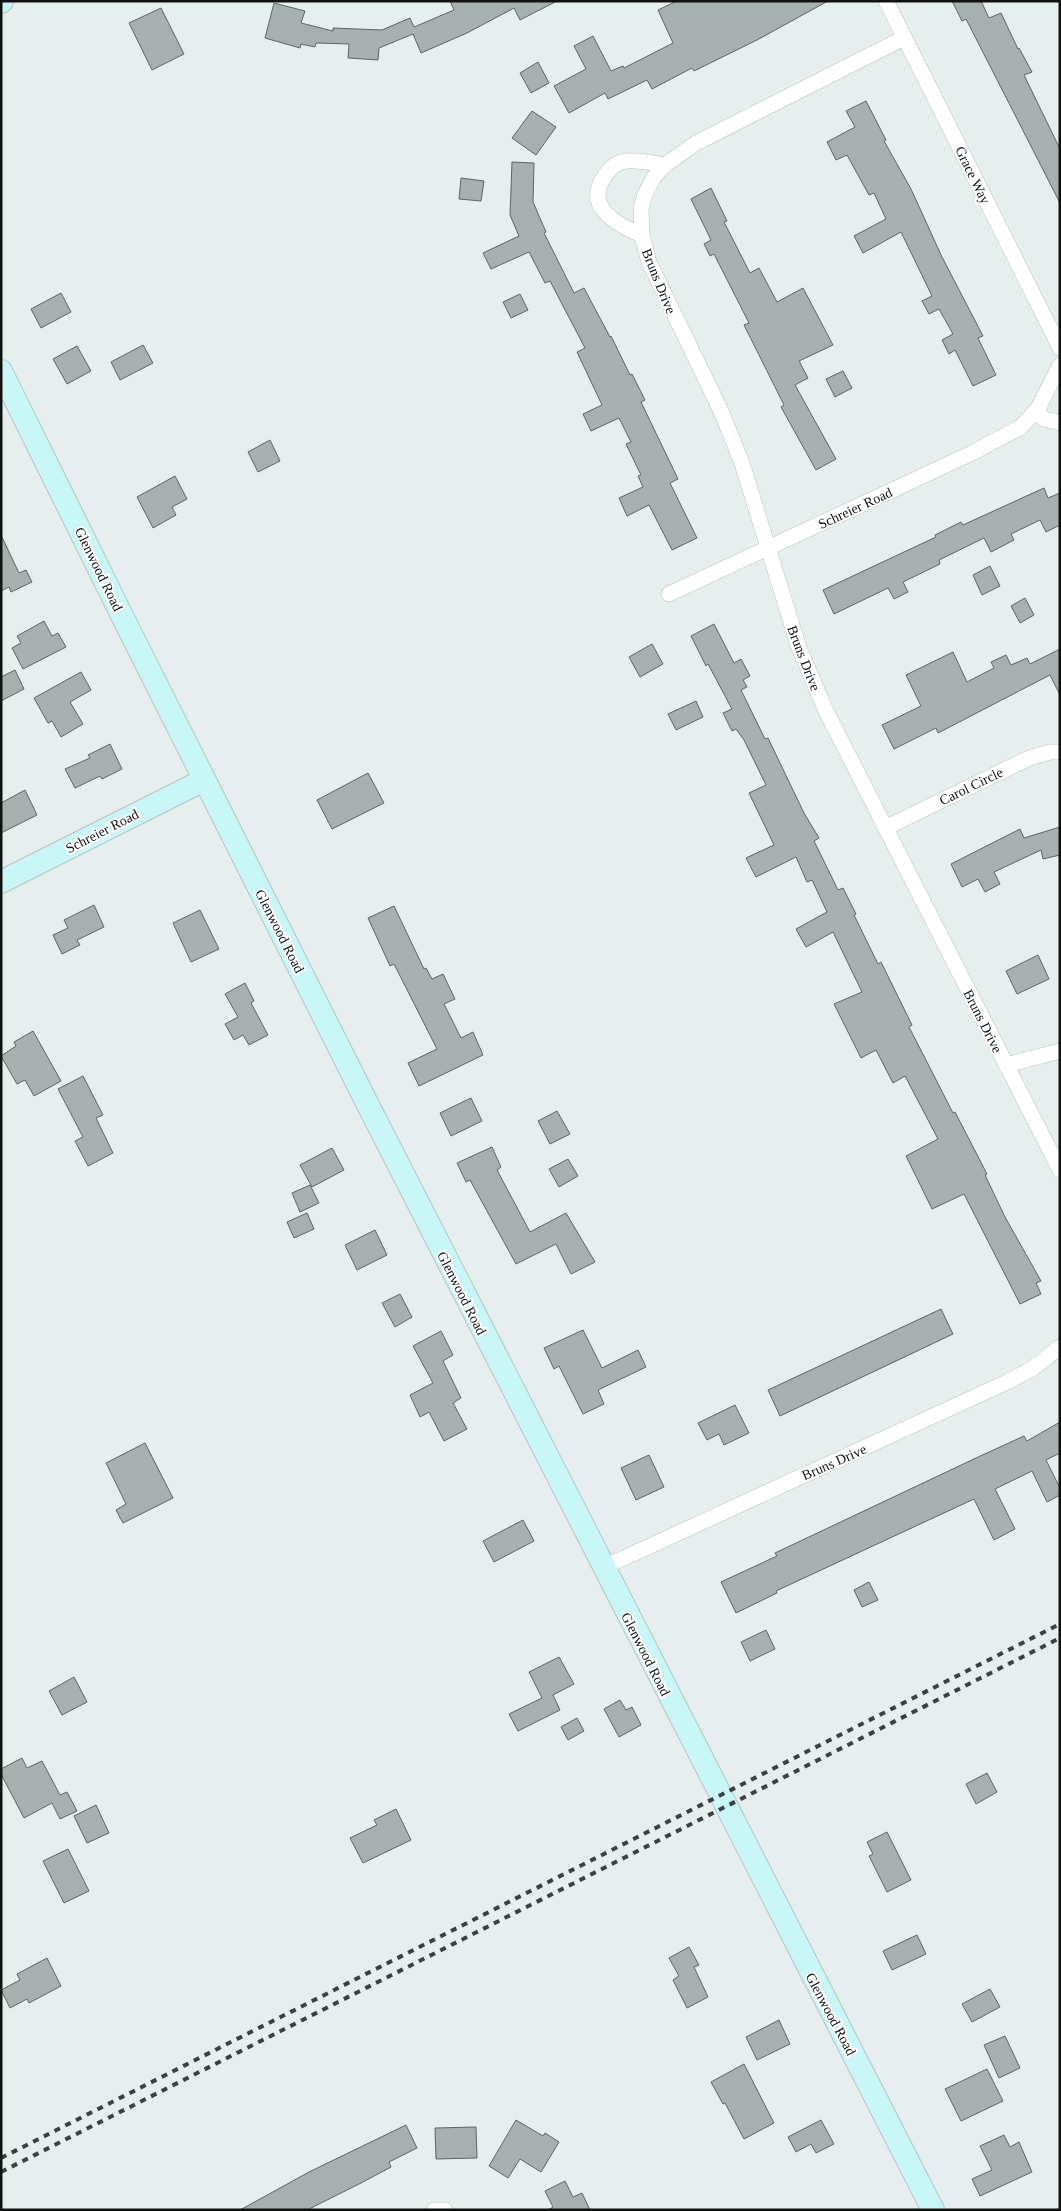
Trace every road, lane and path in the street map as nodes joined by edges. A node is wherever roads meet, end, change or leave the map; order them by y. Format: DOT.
graph roads {
  1 [pos="886,1"];
  2 [pos="904,38"];
  3 [pos="665,165"];
  4 [pos="642,234"];
  5 [pos="1060,348"];
  6 [pos="1060,365"];
  7 [pos="1,371"];
  8 [pos="1035,413"];
  9 [pos="1060,423"];
  10 [pos="768,548"];
  11 [pos="669,594"];
  12 [pos="1060,752"];
  13 [pos="204,780"];
  14 [pos="885,828"];
  15 [pos="1,882"];
  16 [pos="1060,1051"];
  17 [pos="1006,1065"];
  18 [pos="1058,1160"];
  19 [pos="1060,1347"];
  20 [pos="602,1568"];
  21 [pos="434,2210"];
  22 [pos="445,2210"];
  23 [pos="933,2210"];
  1 -- 2 [label="street, Grace Way"];
  2 -- 3 [label="street, Bruns Drive"];
  2 -- 5 [label="street, Grace Way"];
  3 -- 4 [label="street, Bruns Drive"];
  3 -- 4 [label="street, Bruns Drive"];
  4 -- 10 [label="street, Bruns Drive"];
  6 -- 8 [label="street, Schreier Road"];
  7 -- 13 [label="street, Glenwood Road"];
  8 -- 9 [label="street"];
  8 -- 10 [label="street, Schreier Road"];
  10 -- 11 [label="street, Schreier Road"];
  10 -- 14 [label="street, Bruns Drive"];
  12 -- 14 [label="street, Carol Circle"];
  13 -- 15 [label="street, Schreier Road"];
  13 -- 20 [label="street, Glenwood Road"];
  14 -- 17 [label="street, Bruns Drive"];
  16 -- 17 [label="street, Bruns Drive"];
  17 -- 18 [label="street, Bruns Drive"];
  19 -- 20 [label="street, Bruns Drive"];
  20 -- 23 [label="street, Glenwood Road"];
  21 -- 22 [label="street"];
}
